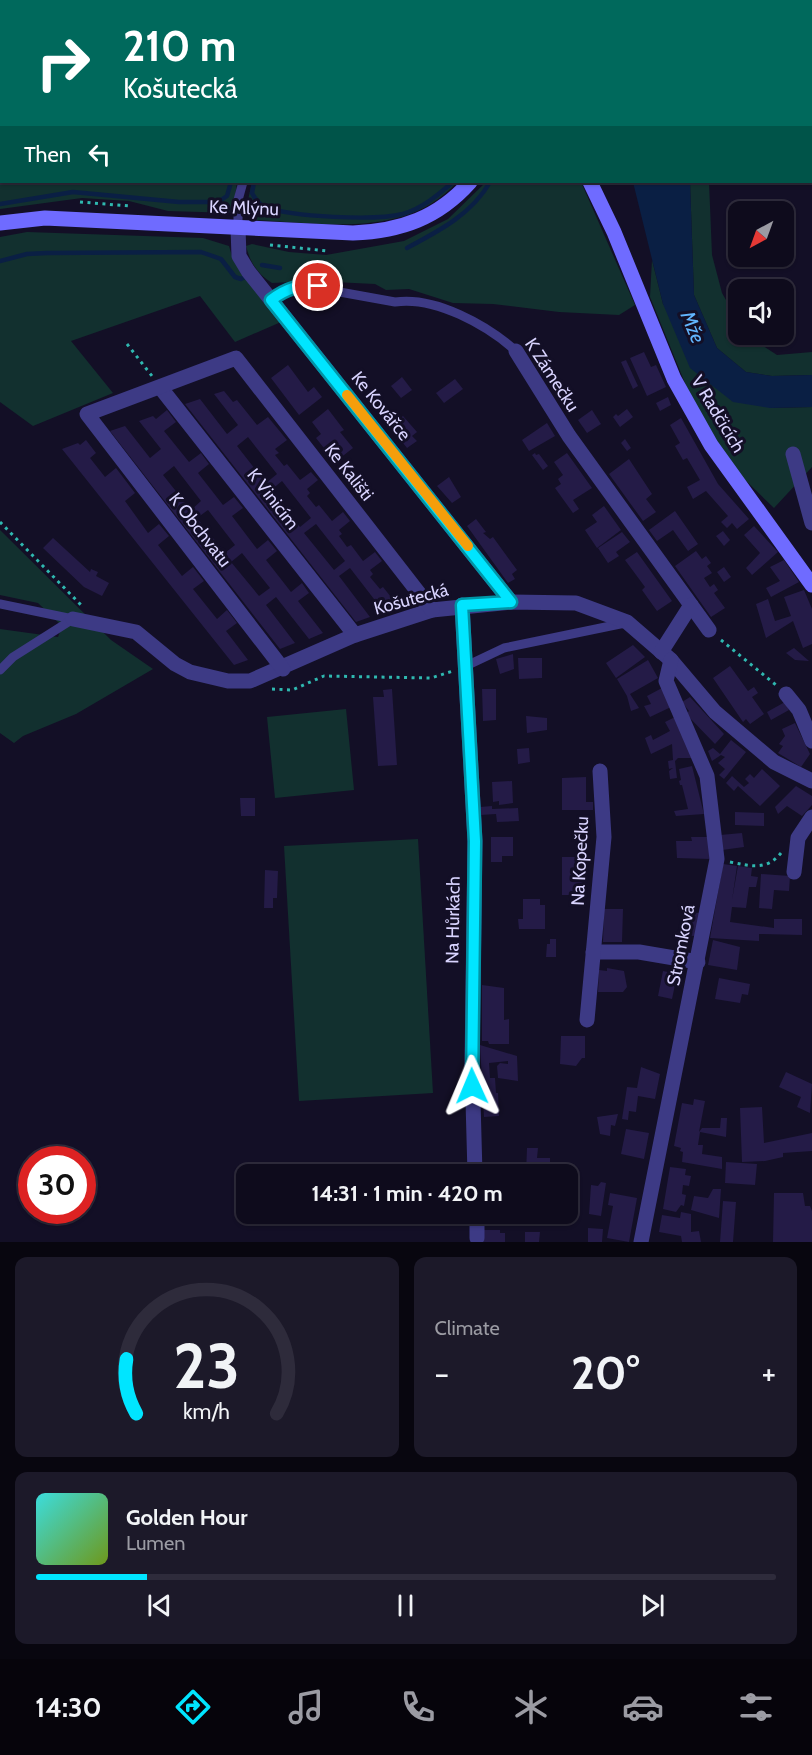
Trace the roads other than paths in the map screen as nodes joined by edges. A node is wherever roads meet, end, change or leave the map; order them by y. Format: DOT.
graph roads {
  1 [pos="243,183"];
  2 [pos="469,183"];
  3 [pos="590,183"];
  4 [pos="0,223"];
  5 [pos="238,228"];
  6 [pos="271,300"];
  7 [pos="516,351"];
  8 [pos="160,387"];
  9 [pos="793,454"];
  10 [pos="812,523"];
  11 [pos="812,585"];
  12 [pos="511,602"];
  13 [pos="0,604"];
  14 [pos="462,605"];
  15 [pos="691,605"];
  16 [pos="432,610"];
  17 [pos="73,619"];
  18 [pos="627,622"];
  19 [pos="709,630"];
  20 [pos="355,635"];
  21 [pos="666,656"];
  22 [pos="466,666"];
  23 [pos="282,669"];
  24 [pos="0,670"];
  25 [pos="786,694"];
  26 [pos="812,741"];
  27 [pos="600,771"];
  28 [pos="812,781"];
  29 [pos="812,817"];
  30 [pos="794,872"];
  31 [pos="593,952"];
  32 [pos="698,962"];
  33 [pos="587,1020"];
  34 [pos="475,1164"];
  35 [pos="477,1224"];
  36 [pos="477,1238"];
  37 [pos="641,1242"];
  1 -- 5 [label="lane"];
  2 -- 5 [label="street, Ke Mlýnu"];
  3 -- 11 [label="street, V Radčicích"];
  4 -- 5 [label="street, Ke Mlýnu"];
  5 -- 6 [label="street, Ke Kovářce"];
  6 -- 7 [label="lane, K Zámečku"];
  6 -- 12 [label="street, Ke Kovářce"];
  7 -- 15 [label="street, K Zámečku"];
  8 -- 16 [label="street, Ke Kališti"];
  8 -- 20 [label="street, K Vinicím"];
  8 -- 23 [label="street, K Obchvatu"];
  9 -- 10 [label="street"];
  12 -- 14 [label="street, Košutecká"];
  12 -- 18 [label="street, Košutecká"];
  13 -- 17 [label="lane"];
  14 -- 16 [label="street, Košutecká"];
  14 -- 22 [label="street, Na Hůrkách"];
  15 -- 19 [label="street, K Zámečku"];
  15 -- 21 [label="street"];
  16 -- 20 [label="street, Košutecká"];
  17 -- 23 [label="street, Košutecká"];
  17 -- 24 [label="lane"];
  18 -- 21 [label="street, Košutecká"];
  18 -- 22 [label="lane"];
  20 -- 23 [label="street, Košutecká"];
  21 -- 28 [label="street, Košutecká"];
  21 -- 32 [label="street, Stromková"];
  22 -- 34 [label="street, Na Hůrkách"];
  25 -- 26 [label="street"];
  27 -- 31 [label="street, Na Kopečku"];
  29 -- 30 [label="street"];
  31 -- 32 [label="street"];
  31 -- 33 [label="street, Na Kopečku"];
  32 -- 37 [label="street, Stromková"];
  35 -- 36 [label="street"];
}
